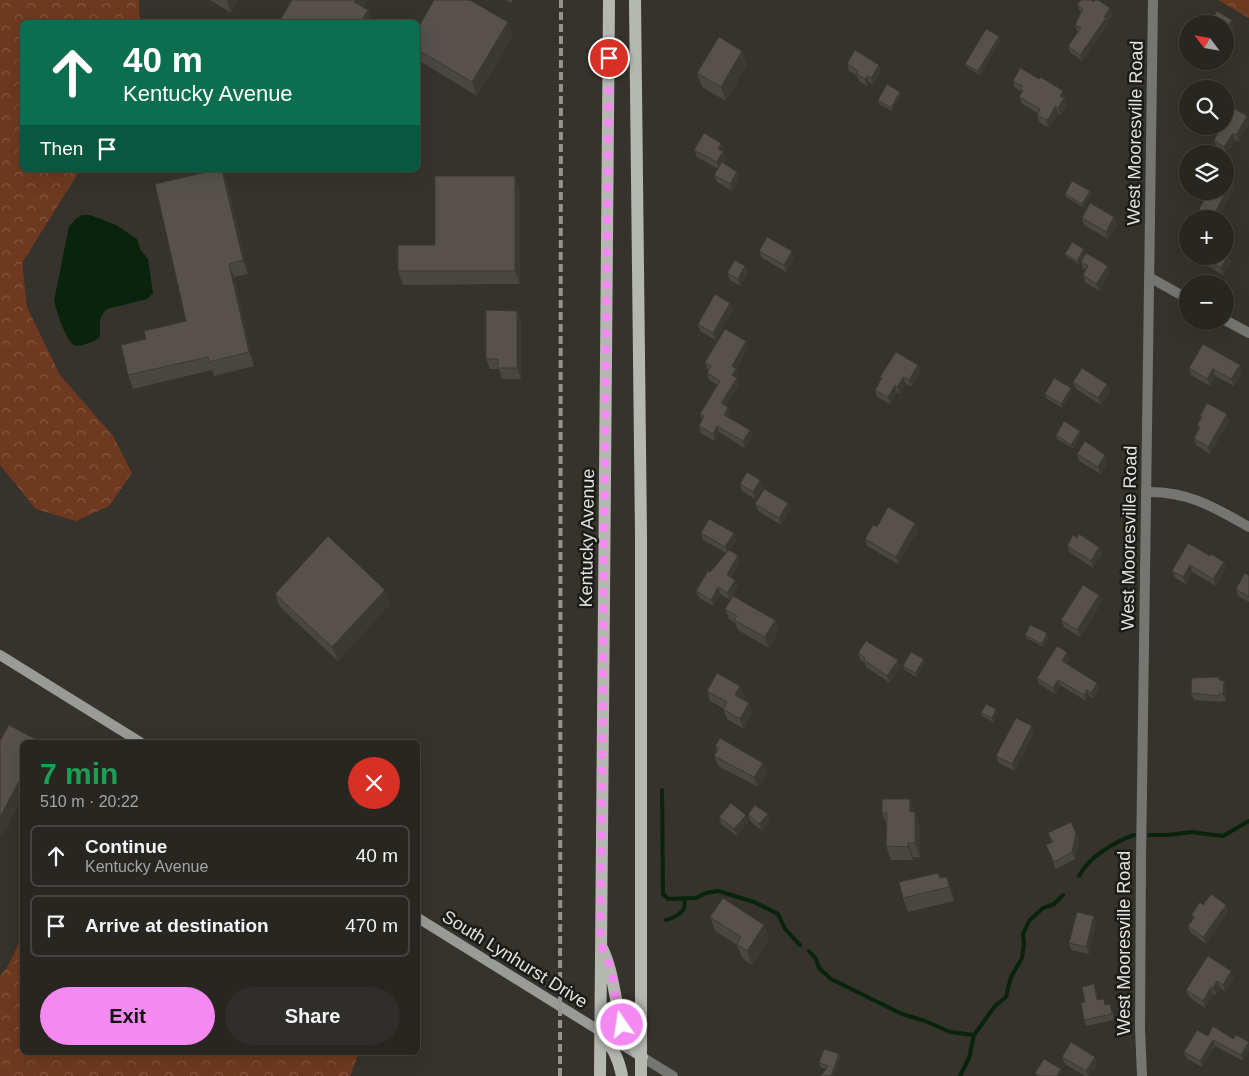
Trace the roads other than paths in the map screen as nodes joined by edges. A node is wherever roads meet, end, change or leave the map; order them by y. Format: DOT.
graph roads {
  1 [pos="609,0"];
  2 [pos="635,0"];
  3 [pos="1153,0"];
  4 [pos="1149,278"];
  5 [pos="1179,294"];
  6 [pos="1234,325"];
  7 [pos="1249,333"];
  8 [pos="1146,492"];
  9 [pos="1249,527"];
  10 [pos="0,655"];
  11 [pos="137,740"];
  12 [pos="420,919"];
  13 [pos="600,944"];
  14 [pos="600,1031"];
  15 [pos="642,1057"];
  16 [pos="600,1076"];
  17 [pos="622,1076"];
  18 [pos="641,1076"];
  19 [pos="673,1076"];
  20 [pos="1142,1076"];
  1 -- 13 [label="main road, Kentucky Avenue"];
  2 -- 15 [label="main road"];
  3 -- 4 [label="street, West Mooresville Road"];
  4 -- 5 [label="street"];
  4 -- 8 [label="street, West Mooresville Road"];
  6 -- 7 [label="street"];
  8 -- 9 [label="street"];
  8 -- 20 [label="street, West Mooresville Road"];
  10 -- 11 [label="main road"];
  12 -- 14 [label="main road, South Lynhurst Drive"];
  13 -- 14 [label="main road, Kentucky Avenue"];
  13 -- 15 [label="main road"];
  14 -- 15 [label="main road, South Lynhurst Drive"];
  14 -- 16 [label="main road, Kentucky Avenue"];
  14 -- 17 [label="main road"];
  15 -- 18 [label="main road"];
  15 -- 19 [label="street, South Lynhurst Drive"];
}
